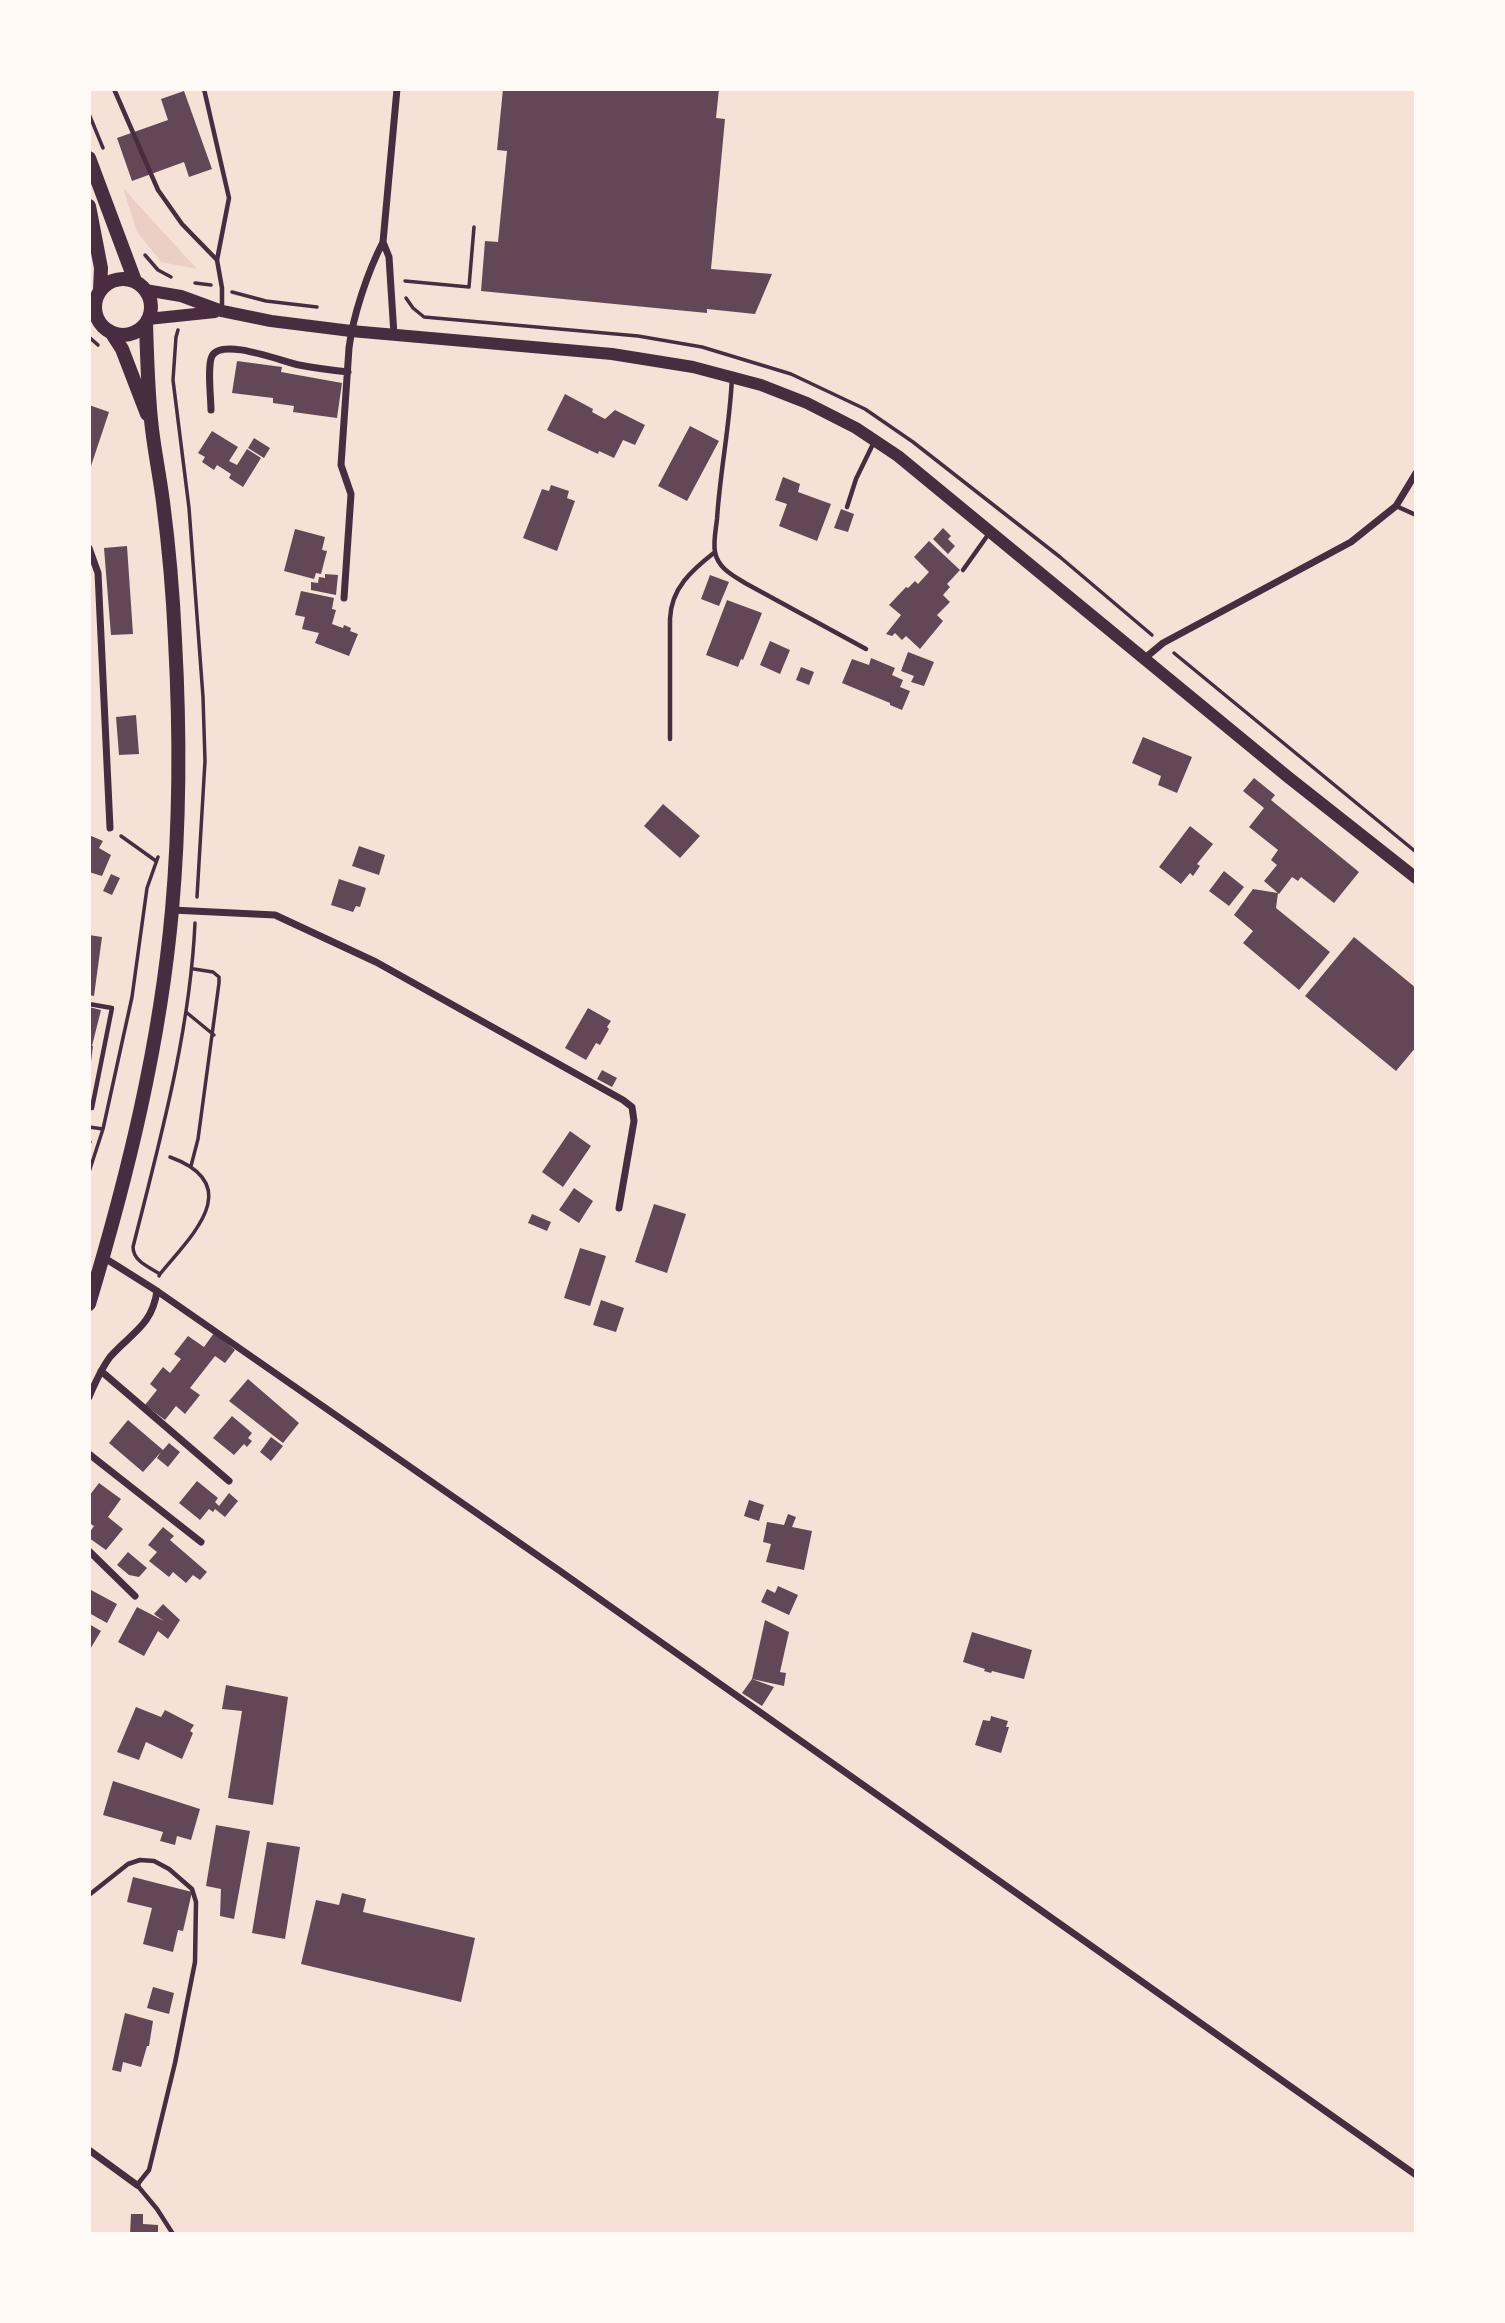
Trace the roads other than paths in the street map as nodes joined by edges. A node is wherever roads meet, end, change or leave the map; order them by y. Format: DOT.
graph roads {
  1 [pos="114,89"];
  2 [pos="204,89"];
  3 [pos="397,89"];
  4 [pos="89,158"];
  5 [pos="89,206"];
  6 [pos="383,242"];
  7 [pos="217,260"];
  8 [pos="140,286"];
  9 [pos="100,290"];
  10 [pos="222,311"];
  11 [pos="147,321"];
  12 [pos="351,331"];
  13 [pos="110,332"];
  14 [pos="394,335"];
  15 [pos="348,372"];
  16 [pos="732,377"];
  17 [pos="211,410"];
  18 [pos="152,428"];
  19 [pos="875,440"];
  20 [pos="1416,473"];
  21 [pos="1396,506"];
  22 [pos="847,507"];
  23 [pos="1416,515"];
  24 [pos="990,531"];
  25 [pos="89,548"];
  26 [pos="715,552"];
  27 [pos="963,570"];
  28 [pos="344,598"];
  29 [pos="866,649"];
  30 [pos="1145,658"];
  31 [pos="670,739"];
  32 [pos="110,828"];
  33 [pos="1416,878"];
  34 [pos="172,910"];
  35 [pos="89,1004"];
  36 [pos="92,1108"];
  37 [pos="619,1208"];
  38 [pos="103,1257"];
  39 [pos="157,1291"];
  40 [pos="89,1304"];
  41 [pos="101,1371"];
  42 [pos="89,1397"];
  43 [pos="89,1454"];
  44 [pos="229,1481"];
  45 [pos="201,1542"];
  46 [pos="89,1551"];
  47 [pos="135,1596"];
  48 [pos="89,1895"];
  49 [pos="89,2150"];
  50 [pos="1416,2175"];
  51 [pos="137,2185"];
  52 [pos="173,2234"];
  1 -- 7 [label="lane"];
  2 -- 7 [label="lane"];
  3 -- 6 [label="street"];
  4 -- 8 [label="main road"];
  5 -- 9 [label="main road"];
  6 -- 12 [label="street"];
  6 -- 14 [label="street"];
  7 -- 10 [label="lane"];
  8 -- 9 [label="main road"];
  8 -- 10 [label="street"];
  8 -- 11 [label="main road"];
  9 -- 13 [label="main road"];
  10 -- 11 [label="street"];
  10 -- 12 [label="street"];
  11 -- 13 [label="main road"];
  11 -- 18 [label="main road"];
  12 -- 14 [label="street"];
  12 -- 15 [label="street"];
  13 -- 18 [label="main road"];
  14 -- 16 [label="street"];
  15 -- 17 [label="street"];
  15 -- 28 [label="street"];
  16 -- 19 [label="street"];
  16 -- 26 [label="lane"];
  18 -- 34 [label="main road"];
  19 -- 22 [label="lane"];
  19 -- 24 [label="street"];
  20 -- 21 [label="street"];
  21 -- 23 [label="lane"];
  21 -- 30 [label="street"];
  24 -- 27 [label="lane"];
  24 -- 30 [label="street"];
  25 -- 32 [label="street"];
  26 -- 29 [label="lane"];
  26 -- 31 [label="lane"];
  30 -- 33 [label="street"];
  34 -- 37 [label="street"];
  34 -- 38 [label="main road"];
  35 -- 36 [label="lane"];
  38 -- 39 [label="street"];
  38 -- 40 [label="main road"];
  39 -- 41 [label="street"];
  39 -- 50 [label="street"];
  41 -- 42 [label="street"];
  41 -- 44 [label="street"];
  43 -- 45 [label="street"];
  46 -- 47 [label="street"];
  48 -- 51 [label="lane"];
  49 -- 51 [label="street"];
  51 -- 52 [label="lane"];
}
